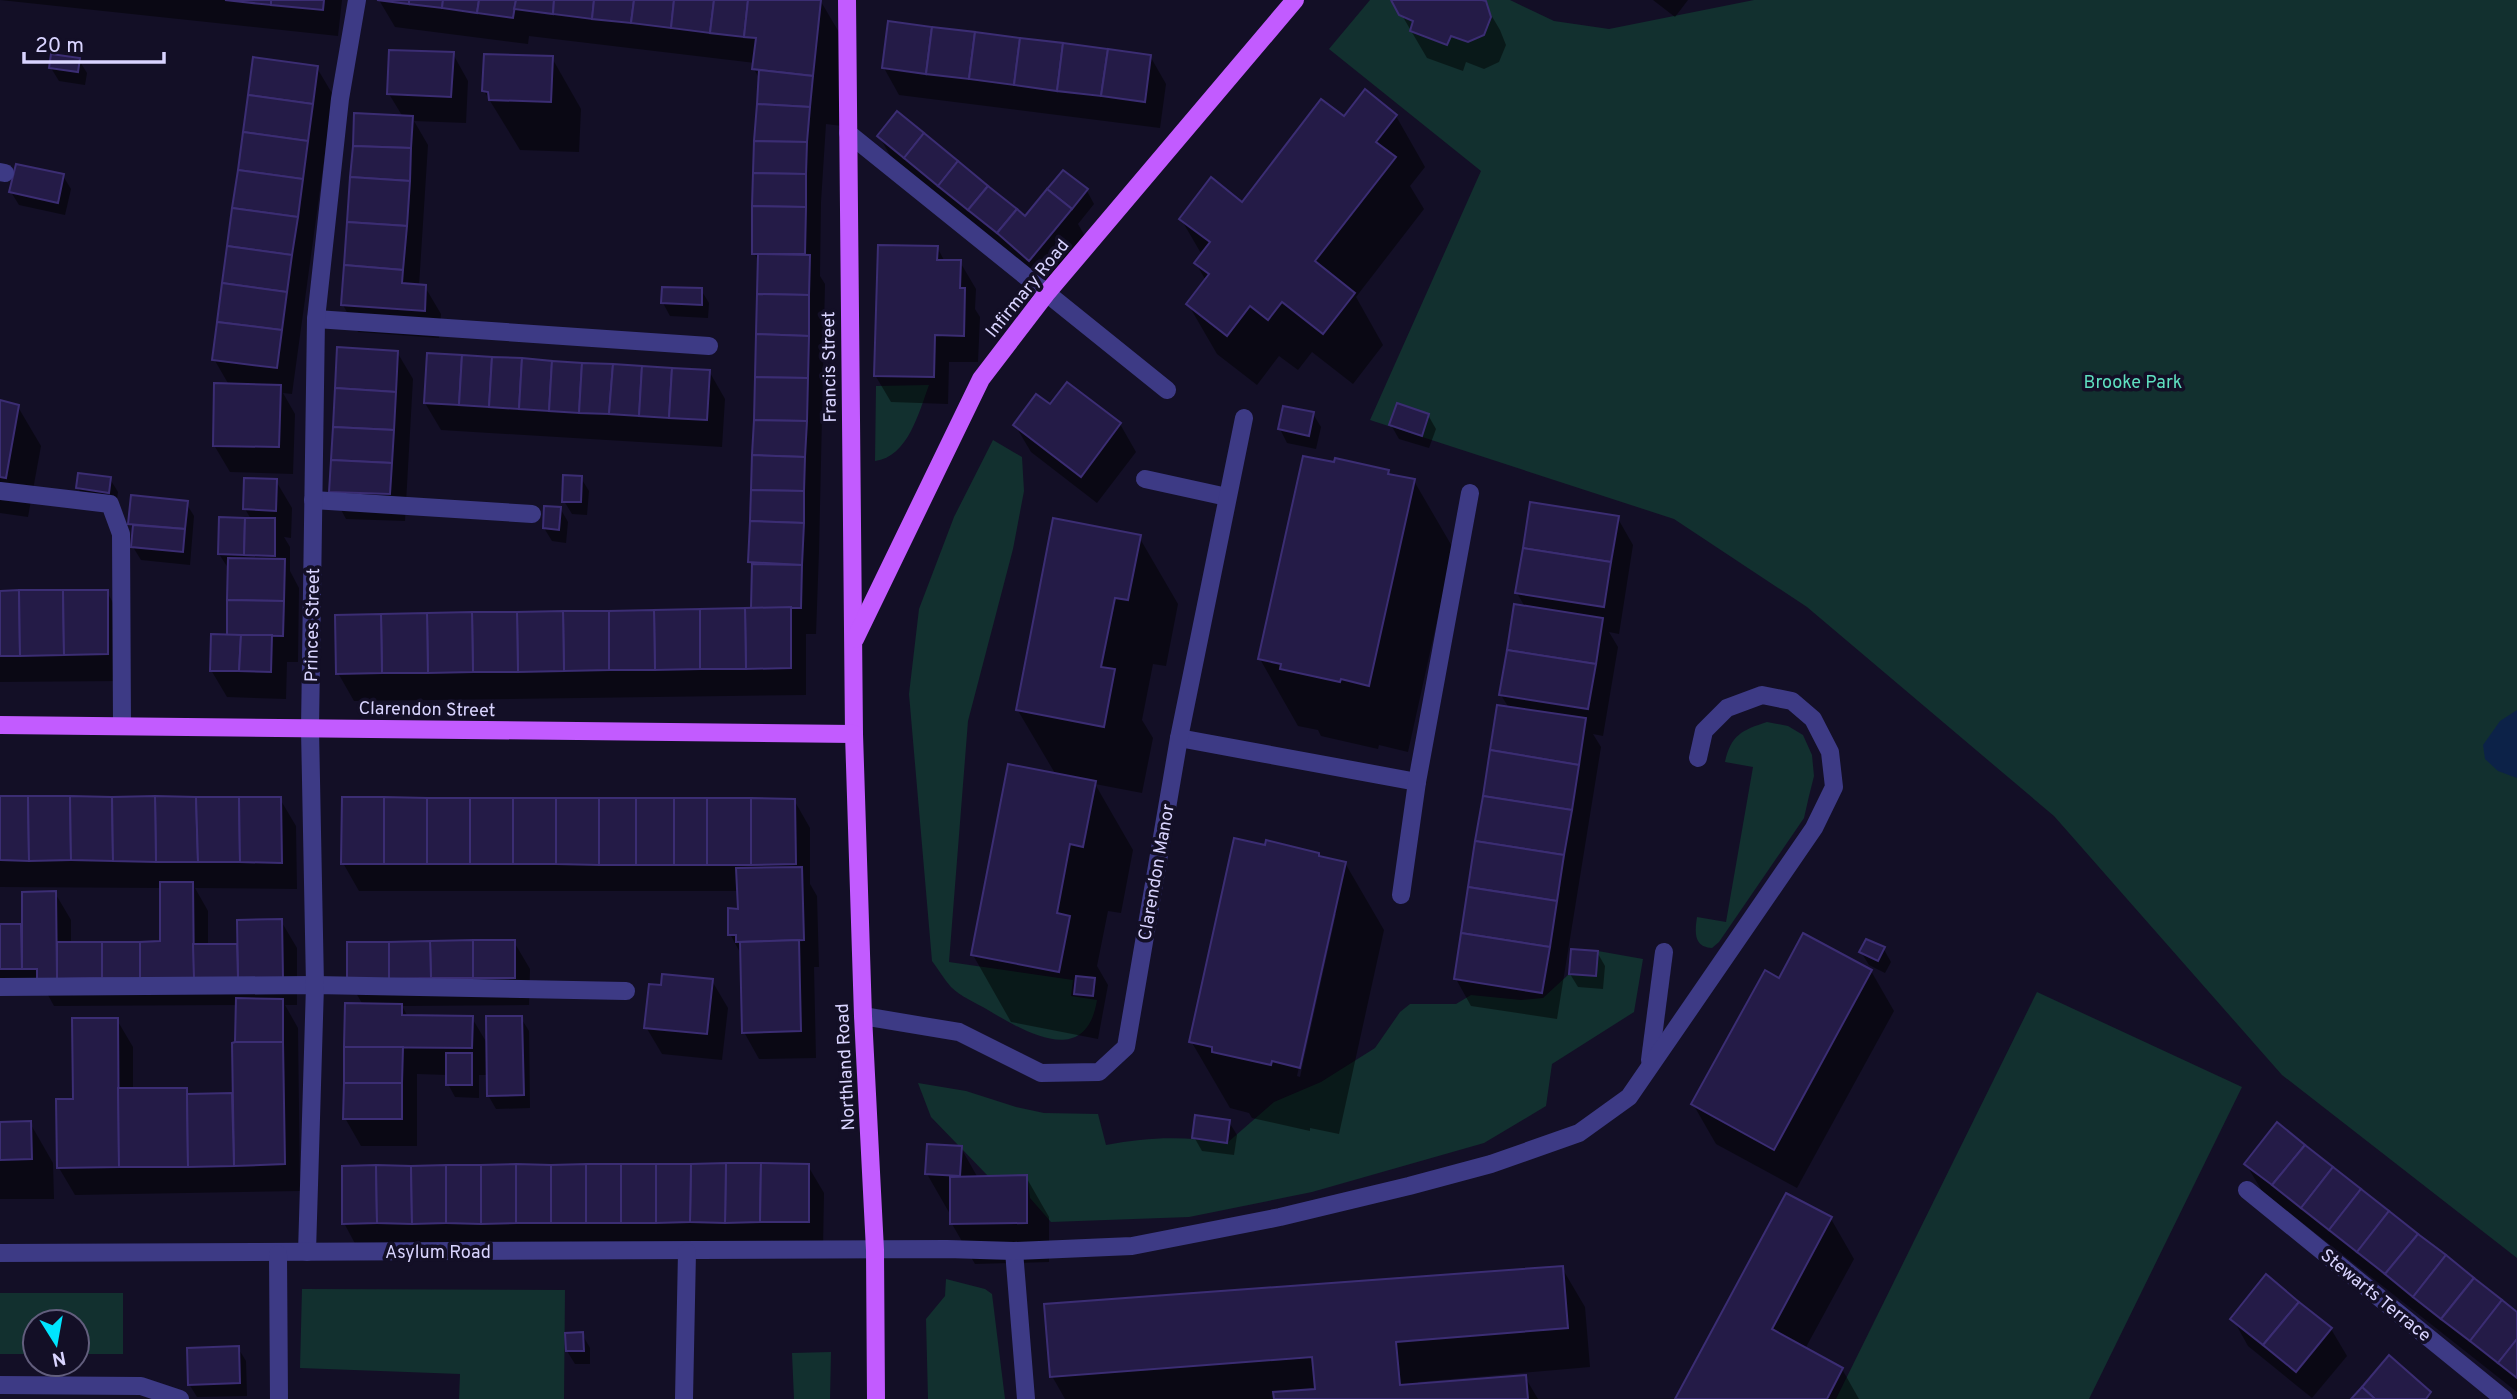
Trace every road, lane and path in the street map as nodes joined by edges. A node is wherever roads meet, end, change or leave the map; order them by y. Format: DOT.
graph roads {
  1 [pos="357,0"];
  2 [pos="847,0"];
  3 [pos="1295,0"];
  4 [pos="848,133"];
  5 [pos="1046,294"];
  6 [pos="316,319"];
  7 [pos="709,346"];
  8 [pos="1167,390"];
  9 [pos="1244,418"];
  10 [pos="1145,479"];
  11 [pos="0,491"];
  12 [pos="1470,493"];
  13 [pos="1227,497"];
  14 [pos="313,500"];
  15 [pos="531,514"];
  16 [pos="853,642"];
  17 [pos="0,725"];
  18 [pos="122,725"];
  19 [pos="310,729"];
  20 [pos="854,734"];
  21 [pos="1179,738"];
  22 [pos="1698,758"];
  23 [pos="1417,782"];
  24 [pos="1401,895"];
  25 [pos="1664,952"];
  26 [pos="315,985"];
  27 [pos="0,987"];
  28 [pos="626,991"];
  29 [pos="863,1016"];
  30 [pos="1650,1064"];
  31 [pos="2247,1190"];
  32 [pos="875,1250"];
  33 [pos="1014,1251"];
  34 [pos="306,1252"];
  35 [pos="687,1252"];
  36 [pos="0,1253"];
  37 [pos="278,1254"];
  38 [pos="0,1385"];
  39 [pos="2499,1397"];
  40 [pos="180,1399"];
  41 [pos="279,1399"];
  42 [pos="684,1399"];
  43 [pos="876,1399"];
  44 [pos="1026,1399"];
  1 -- 6 [label="street, Princes Street"];
  2 -- 4 [label="main road, Francis Street"];
  3 -- 5 [label="main road, Infirmary Road"];
  4 -- 5 [label="street"];
  4 -- 16 [label="main road, Francis Street"];
  5 -- 8 [label="street"];
  5 -- 16 [label="main road, Infirmary Road"];
  6 -- 7 [label="street"];
  6 -- 14 [label="street, Princes Street"];
  9 -- 13 [label="street, Clarendon Manor"];
  10 -- 13 [label="street"];
  11 -- 18 [label="street"];
  12 -- 23 [label="street"];
  13 -- 21 [label="street, Clarendon Manor"];
  14 -- 15 [label="street"];
  14 -- 19 [label="street, Princes Street"];
  16 -- 20 [label="main road, Francis Street"];
  17 -- 18 [label="main road, Clarendon Street"];
  18 -- 19 [label="main road, Clarendon Street"];
  19 -- 20 [label="main road, Clarendon Street"];
  19 -- 26 [label="street, Princes Street"];
  20 -- 29 [label="main road, Northland Road"];
  21 -- 23 [label="street"];
  21 -- 29 [label="street, Clarendon Manor"];
  22 -- 30 [label="street, Asylum Road"];
  23 -- 24 [label="street"];
  25 -- 30 [label="street"];
  26 -- 27 [label="street"];
  26 -- 28 [label="street"];
  26 -- 34 [label="street, Princes Street"];
  29 -- 32 [label="main road, Northland Road"];
  30 -- 33 [label="street, Asylum Road"];
  31 -- 39 [label="street, Stewarts Terrace"];
  32 -- 33 [label="street, Asylum Road"];
  32 -- 35 [label="street, Asylum Road"];
  32 -- 43 [label="main road, Northland Road"];
  33 -- 44 [label="street"];
  34 -- 35 [label="street, Asylum Road"];
  34 -- 37 [label="street, Asylum Road"];
  35 -- 42 [label="street"];
  36 -- 37 [label="street, Asylum Road"];
  37 -- 41 [label="street"];
  38 -- 40 [label="street"];
}
